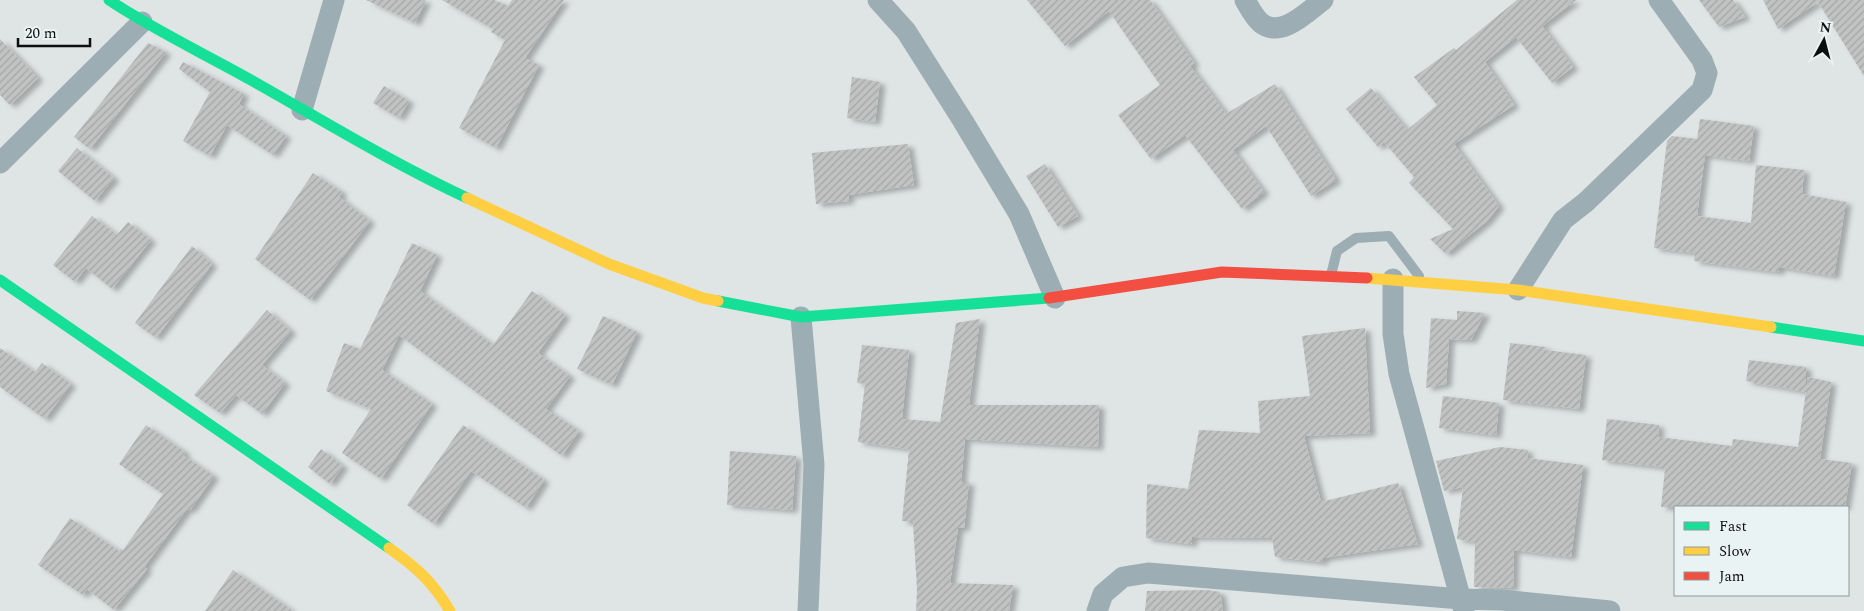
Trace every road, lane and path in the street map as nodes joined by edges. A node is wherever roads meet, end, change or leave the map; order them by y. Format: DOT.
graph roads {
  1 [pos="110,0"];
  2 [pos="334,0"];
  3 [pos="878,0"];
  4 [pos="1245,0"];
  5 [pos="1323,0"];
  6 [pos="1659,0"];
  7 [pos="142,22"];
  8 [pos="302,110"];
  9 [pos="0,163"];
  10 [pos="1331,276"];
  11 [pos="1393,278"];
  12 [pos="0,280"];
  13 [pos="1422,281"];
  14 [pos="1518,290"];
  15 [pos="1055,298"];
  16 [pos="800,317"];
  17 [pos="1864,341"];
  18 [pos="1462,605"];
  19 [pos="450,611"];
  20 [pos="808,611"];
  21 [pos="1097,611"];
  22 [pos="1610,611"];
  1 -- 7 [label="street"];
  2 -- 8 [label="street"];
  3 -- 15 [label="street"];
  4 -- 5 [label="street"];
  6 -- 14 [label="street"];
  7 -- 8 [label="street"];
  7 -- 9 [label="street"];
  8 -- 16 [label="street"];
  10 -- 11 [label="street"];
  10 -- 13 [label="lane"];
  10 -- 15 [label="street"];
  11 -- 13 [label="street"];
  11 -- 18 [label="street"];
  12 -- 19 [label="street"];
  13 -- 14 [label="street"];
  14 -- 17 [label="street"];
  15 -- 16 [label="street"];
  16 -- 20 [label="street"];
  18 -- 21 [label="street"];
  18 -- 22 [label="street"];
}
